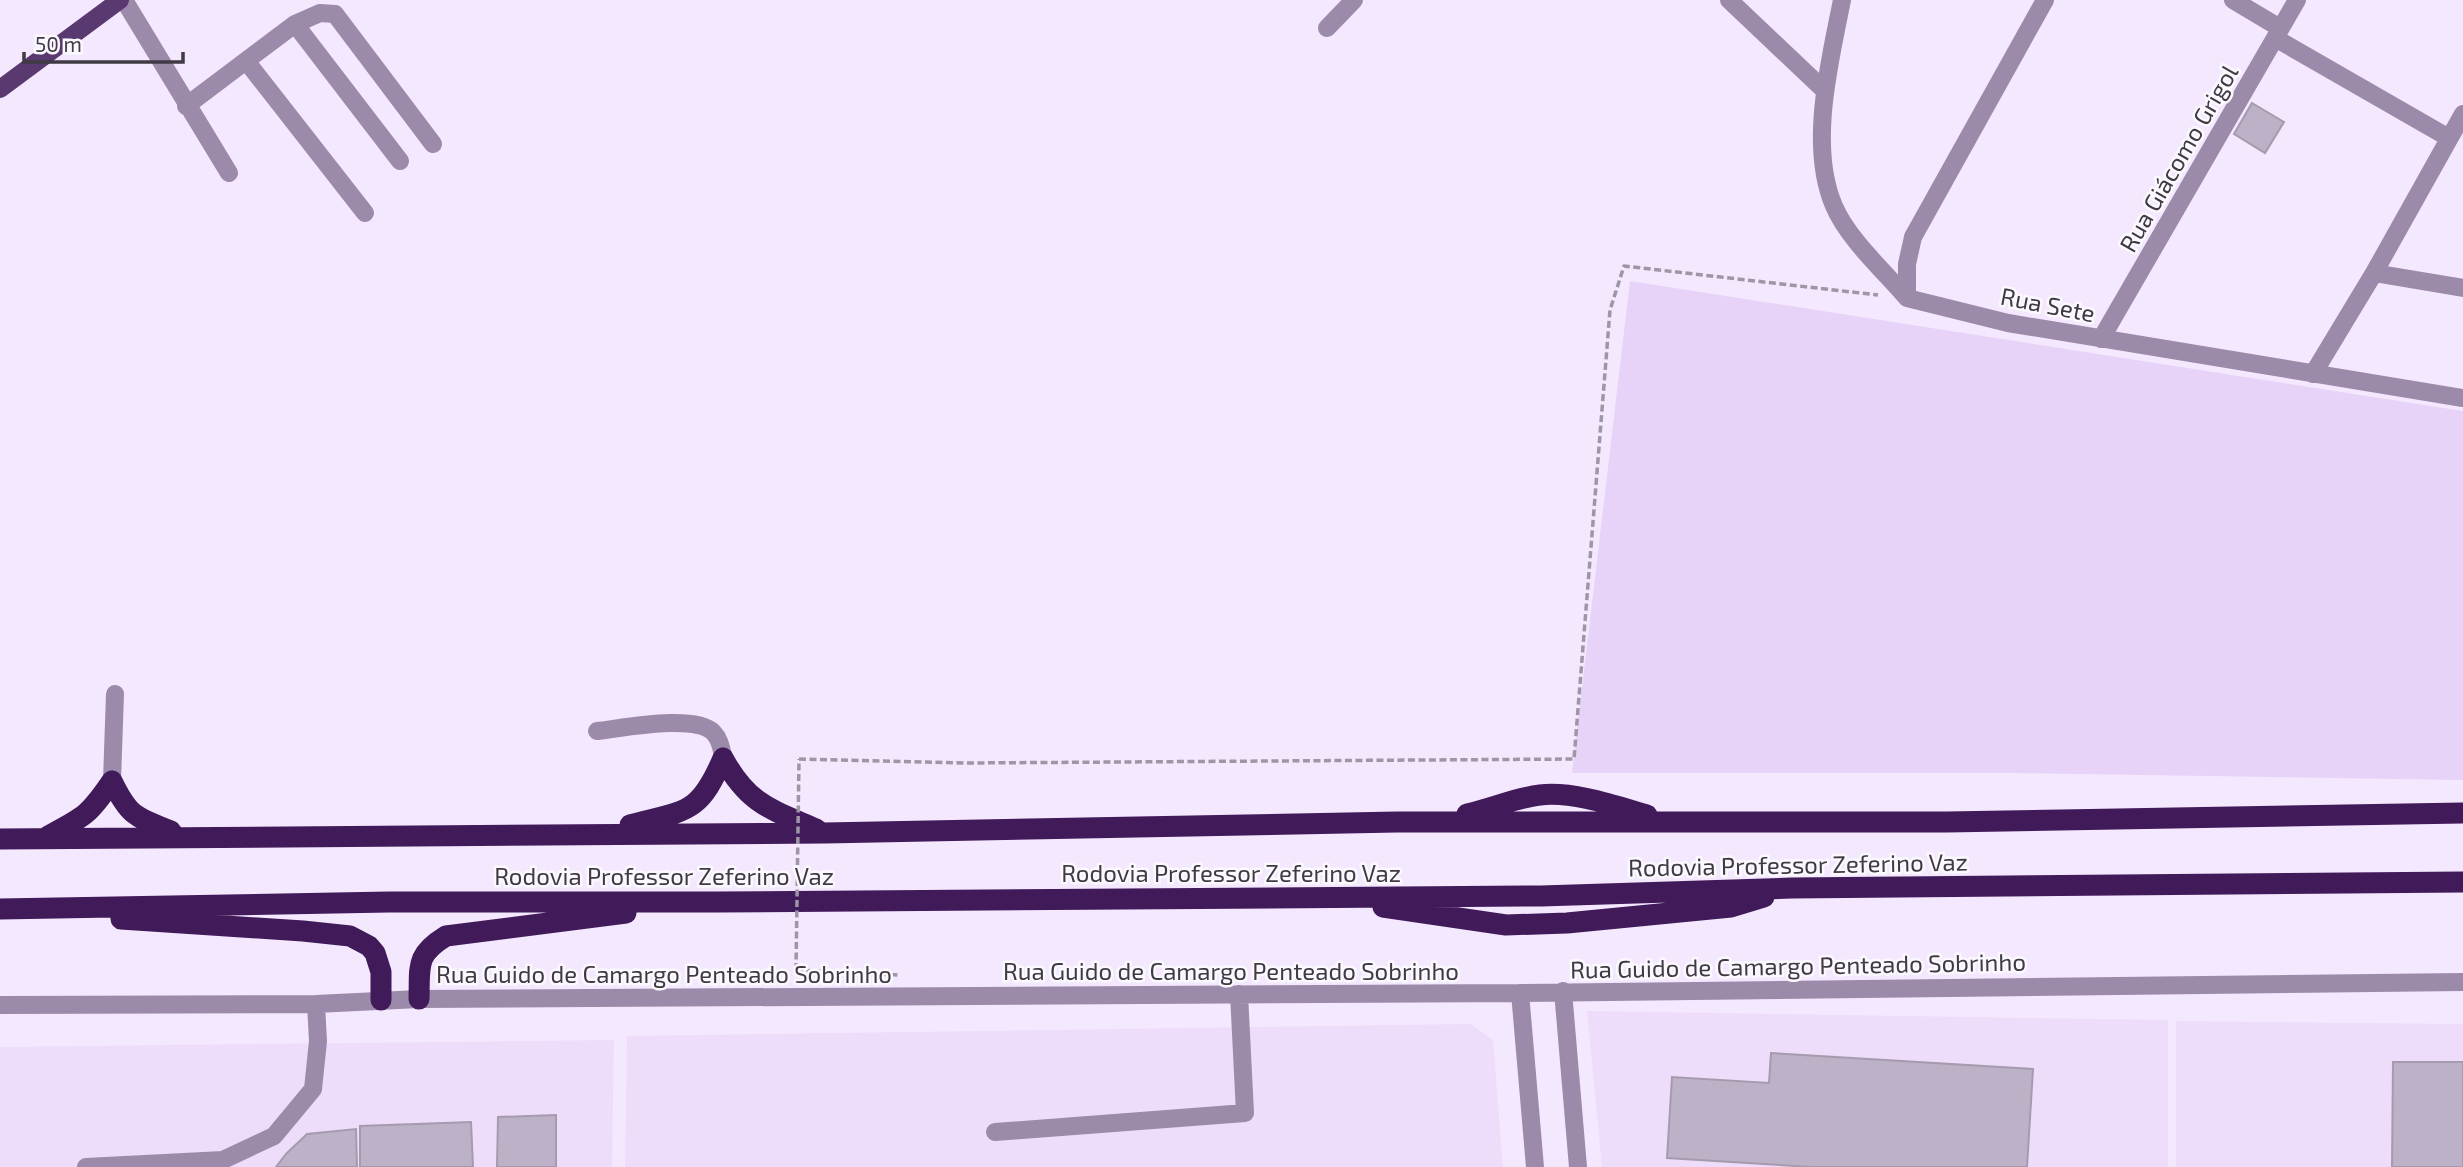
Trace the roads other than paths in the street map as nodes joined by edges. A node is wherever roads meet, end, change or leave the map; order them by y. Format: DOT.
graph roads {
  1 [pos="122,0"];
  2 [pos="1354,0"];
  3 [pos="1728,0"];
  4 [pos="1842,0"];
  5 [pos="2045,0"];
  6 [pos="2233,0"];
  7 [pos="2297,0"];
  8 [pos="295,23"];
  9 [pos="1327,29"];
  10 [pos="2278,33"];
  11 [pos="247,62"];
  12 [pos="0,89"];
  13 [pos="1824,90"];
  14 [pos="186,106"];
  15 [pos="2463,114"];
  16 [pos="2449,138"];
  17 [pos="433,144"];
  18 [pos="400,160"];
  19 [pos="229,173"];
  20 [pos="365,213"];
  21 [pos="2374,273"];
  22 [pos="2463,288"];
  23 [pos="1907,298"];
  24 [pos="2101,339"];
  25 [pos="2313,374"];
  26 [pos="2463,398"];
  27 [pos="115,694"];
  28 [pos="597,731"];
  29 [pos="723,758"];
  30 [pos="112,781"];
  31 [pos="2463,813"];
  32 [pos="606,833"];
  33 [pos="825,833"];
  34 [pos="183,836"];
  35 [pos="43,838"];
  36 [pos="0,839"];
  37 [pos="2463,882"];
  38 [pos="1792,888"];
  39 [pos="1315,898"];
  40 [pos="716,902"];
  41 [pos="0,910"];
  42 [pos="2463,982"];
  43 [pos="1520,992"];
  44 [pos="1563,992"];
  45 [pos="1239,994"];
  46 [pos="419,999"];
  47 [pos="381,1000"];
  48 [pos="316,1004"];
  49 [pos="0,1005"];
  50 [pos="995,1132"];
  51 [pos="86,1167"];
  52 [pos="1535,1167"];
  53 [pos="1578,1167"];
  1 -- 12 [label="main road"];
  1 -- 14 [label="street"];
  2 -- 9 [label="street"];
  3 -- 13 [label="street"];
  4 -- 13 [label="street"];
  5 -- 23 [label="street"];
  6 -- 10 [label="street"];
  7 -- 10 [label="street, Rua Giácomo Grigol"];
  8 -- 11 [label="street"];
  8 -- 17 [label="street"];
  8 -- 18 [label="street"];
  10 -- 16 [label="street"];
  10 -- 24 [label="street, Rua Giácomo Grigol"];
  11 -- 14 [label="street"];
  11 -- 20 [label="street"];
  13 -- 23 [label="street"];
  14 -- 19 [label="street"];
  15 -- 16 [label="street"];
  16 -- 21 [label="street"];
  21 -- 22 [label="street"];
  21 -- 25 [label="street"];
  23 -- 24 [label="street, Rua Sete"];
  24 -- 25 [label="street, Rua Sete"];
  25 -- 26 [label="street, Rua Sete"];
  27 -- 30 [label="street"];
  28 -- 29 [label="street"];
  29 -- 32 [label="highway"];
  29 -- 33 [label="highway"];
  30 -- 34 [label="highway"];
  30 -- 35 [label="highway"];
  31 -- 33 [label="highway, Rodovia Professor Zeferino Vaz"];
  32 -- 33 [label="highway, Rodovia Professor Zeferino Vaz"];
  32 -- 34 [label="highway, Rodovia Professor Zeferino Vaz"];
  34 -- 35 [label="highway, Rodovia Professor Zeferino Vaz"];
  35 -- 36 [label="highway, Rodovia Professor Zeferino Vaz"];
  37 -- 38 [label="highway, Rodovia Professor Zeferino Vaz"];
  38 -- 39 [label="highway, Rodovia Professor Zeferino Vaz"];
  38 -- 39 [label="highway"];
  39 -- 40 [label="highway, Rodovia Professor Zeferino Vaz"];
  40 -- 41 [label="highway, Rodovia Professor Zeferino Vaz"];
  40 -- 46 [label="highway"];
  41 -- 47 [label="highway"];
  42 -- 44 [label="street, Rua Guido de Camargo Penteado Sobrinho"];
  43 -- 44 [label="street, Rua Guido de Camargo Penteado Sobrinho"];
  43 -- 45 [label="street, Rua Guido de Camargo Penteado Sobrinho"];
  43 -- 52 [label="street"];
  44 -- 53 [label="street"];
  45 -- 46 [label="street, Rua Guido de Camargo Penteado Sobrinho"];
  45 -- 50 [label="street"];
  46 -- 47 [label="street, Rua Guido de Camargo Penteado Sobrinho"];
  47 -- 48 [label="street, Rua Guido de Camargo Penteado Sobrinho"];
  48 -- 49 [label="street, Rua Guido de Camargo Penteado Sobrinho"];
  48 -- 51 [label="street"];
}
